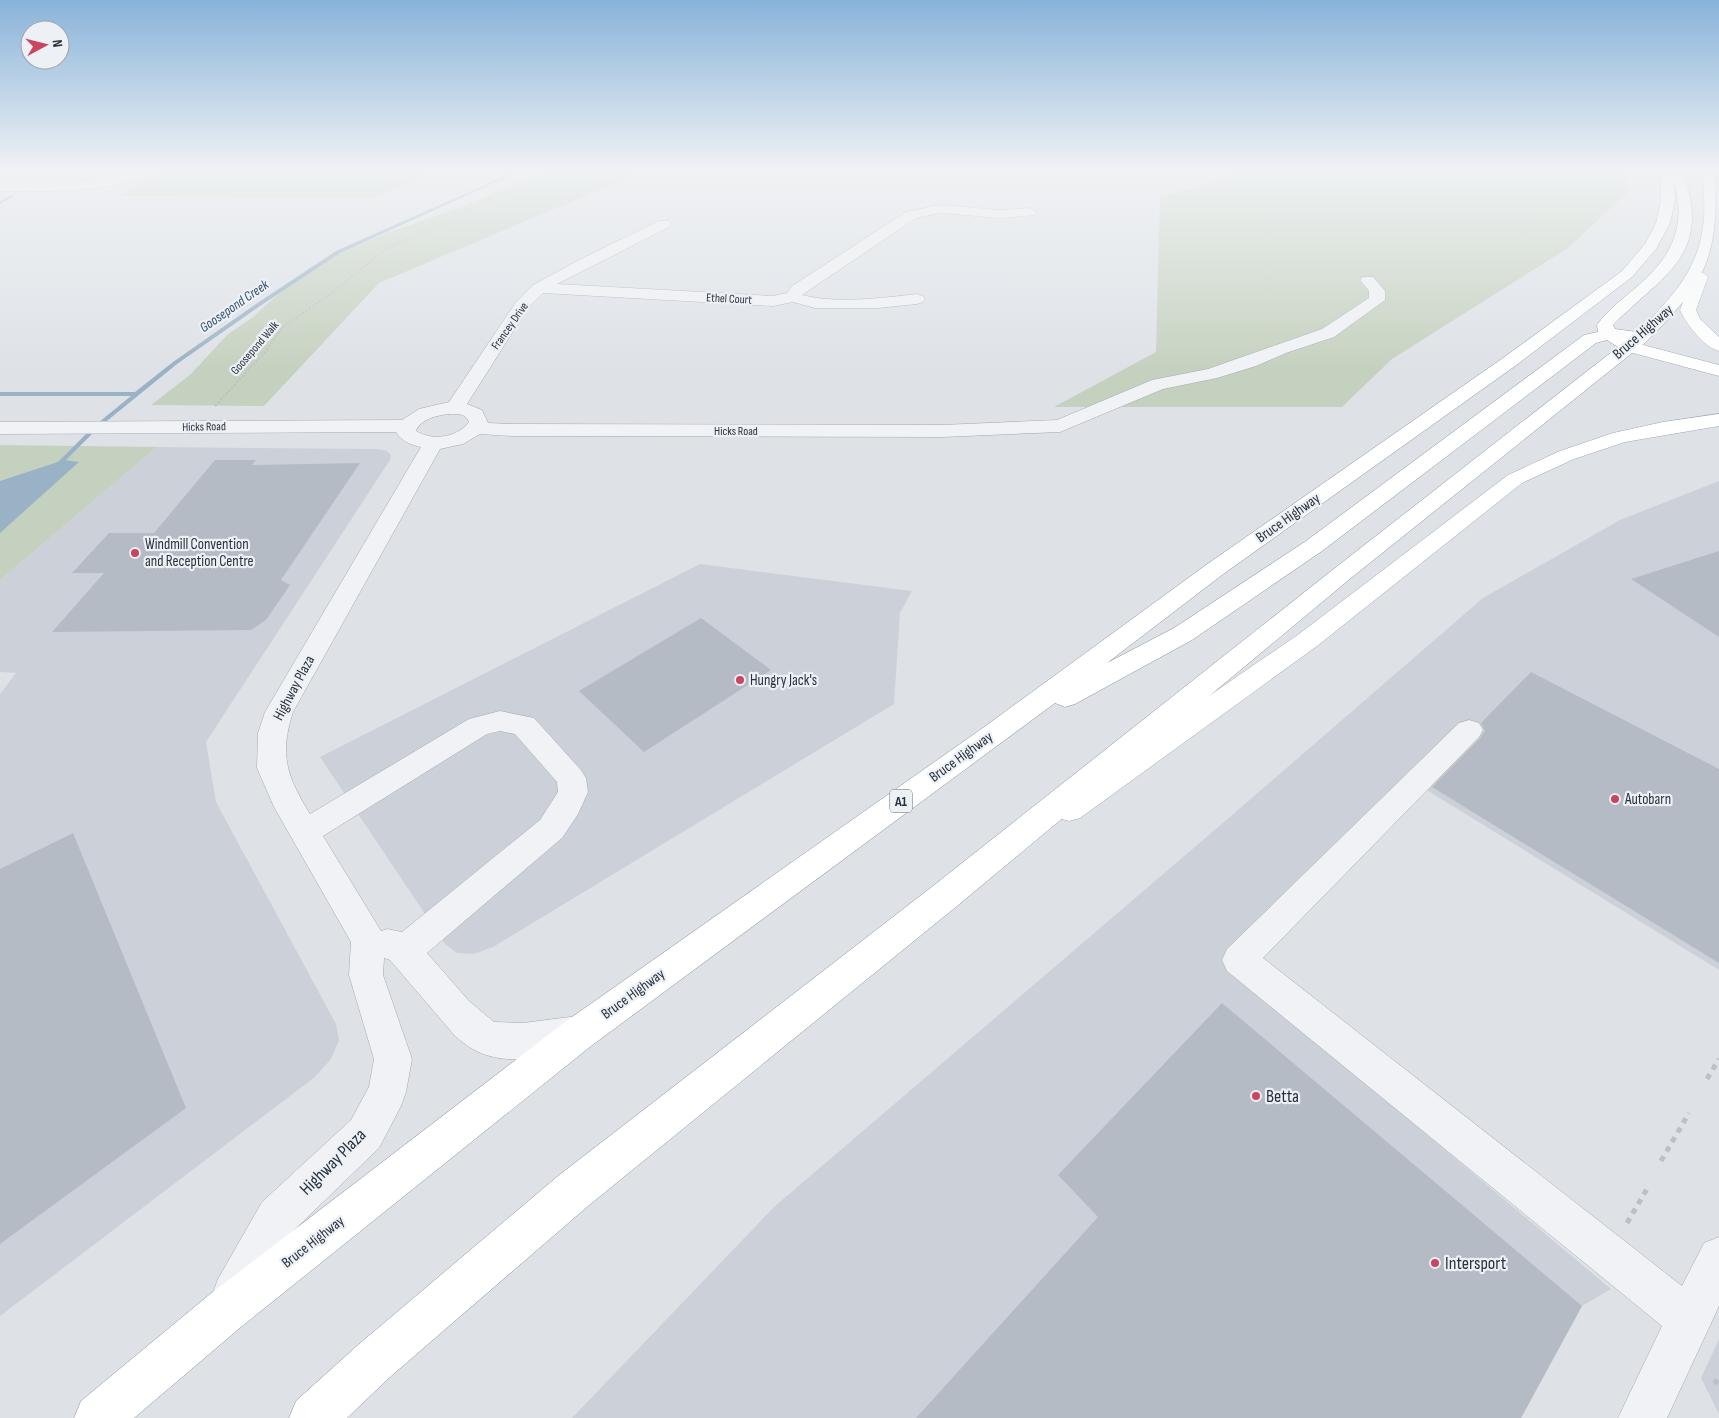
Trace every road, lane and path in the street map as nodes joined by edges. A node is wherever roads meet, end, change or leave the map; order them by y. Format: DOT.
graph roads {
  1 [pos="410,238"];
  2 [pos="635,238"];
  3 [pos="876,238"];
  4 [pos="1655,238"];
  5 [pos="1683,238"];
  6 [pos="1714,238"];
  7 [pos="1700,278"];
  8 [pos="1368,280"];
  9 [pos="539,288"];
  10 [pos="794,298"];
  11 [pos="917,299"];
  12 [pos="1626,339"];
  13 [pos="1719,346"];
  14 [pos="1719,355"];
  15 [pos="1719,371"];
  16 [pos="455,408"];
  17 [pos="211,410"];
  18 [pos="1719,420"];
  19 [pos="407,426"];
  20 [pos="0,428"];
  21 [pos="476,428"];
  22 [pos="434,444"];
  23 [pos="1469,730"];
  24 [pos="997,732"];
  25 [pos="305,832"];
  26 [pos="945,896"];
  27 [pos="386,945"];
  28 [pos="578,1034"];
  29 [pos="1719,1059"];
  30 [pos="1708,1079"];
  31 [pos="1689,1113"];
  32 [pos="1661,1161"];
  33 [pos="1648,1189"];
  34 [pos="1622,1230"];
  35 [pos="1709,1287"];
  36 [pos="225,1311"];
  37 [pos="98,1418"];
  38 [pos="313,1418"];
  39 [pos="1642,1418"];
  1 -- 17 [label="path, Goosepond Walk"];
  2 -- 9 [label="street, Francey Drive"];
  3 -- 10 [label="street"];
  4 -- 24 [label="main road, Bruce Highway / A1"];
  5 -- 12 [label="main road"];
  6 -- 7 [label="main road, Bruce Highway"];
  7 -- 12 [label="main road, Bruce Highway"];
  7 -- 13 [label="main road"];
  8 -- 21 [label="street, Hicks Road"];
  9 -- 10 [label="street, Ethel Court"];
  9 -- 16 [label="street, Francey Drive"];
  10 -- 11 [label="street, Ethel Court"];
  12 -- 14 [label="main road"];
  12 -- 15 [label="main road"];
  12 -- 24 [label="main road"];
  12 -- 26 [label="main road, Bruce Highway"];
  16 -- 19 [label="street"];
  16 -- 21 [label="street"];
  18 -- 26 [label="main road"];
  19 -- 20 [label="street, Hicks Road"];
  19 -- 22 [label="street"];
  21 -- 22 [label="street"];
  22 -- 25 [label="street, Highway Plaza"];
  23 -- 35 [label="street"];
  24 -- 28 [label="main road, Bruce Highway / A1"];
  25 -- 27 [label="street, Highway Plaza"];
  25 -- 27 [label="street"];
  26 -- 38 [label="main road, Bruce Highway"];
  27 -- 28 [label="street, Highway Plaza"];
  27 -- 36 [label="street, Highway Plaza"];
  28 -- 36 [label="main road, Bruce Highway / A1"];
  29 -- 30 [label="path"];
  31 -- 32 [label="path"];
  33 -- 34 [label="path"];
  35 -- 39 [label="street"];
  36 -- 37 [label="main road, Bruce Highway / A1"];
}
